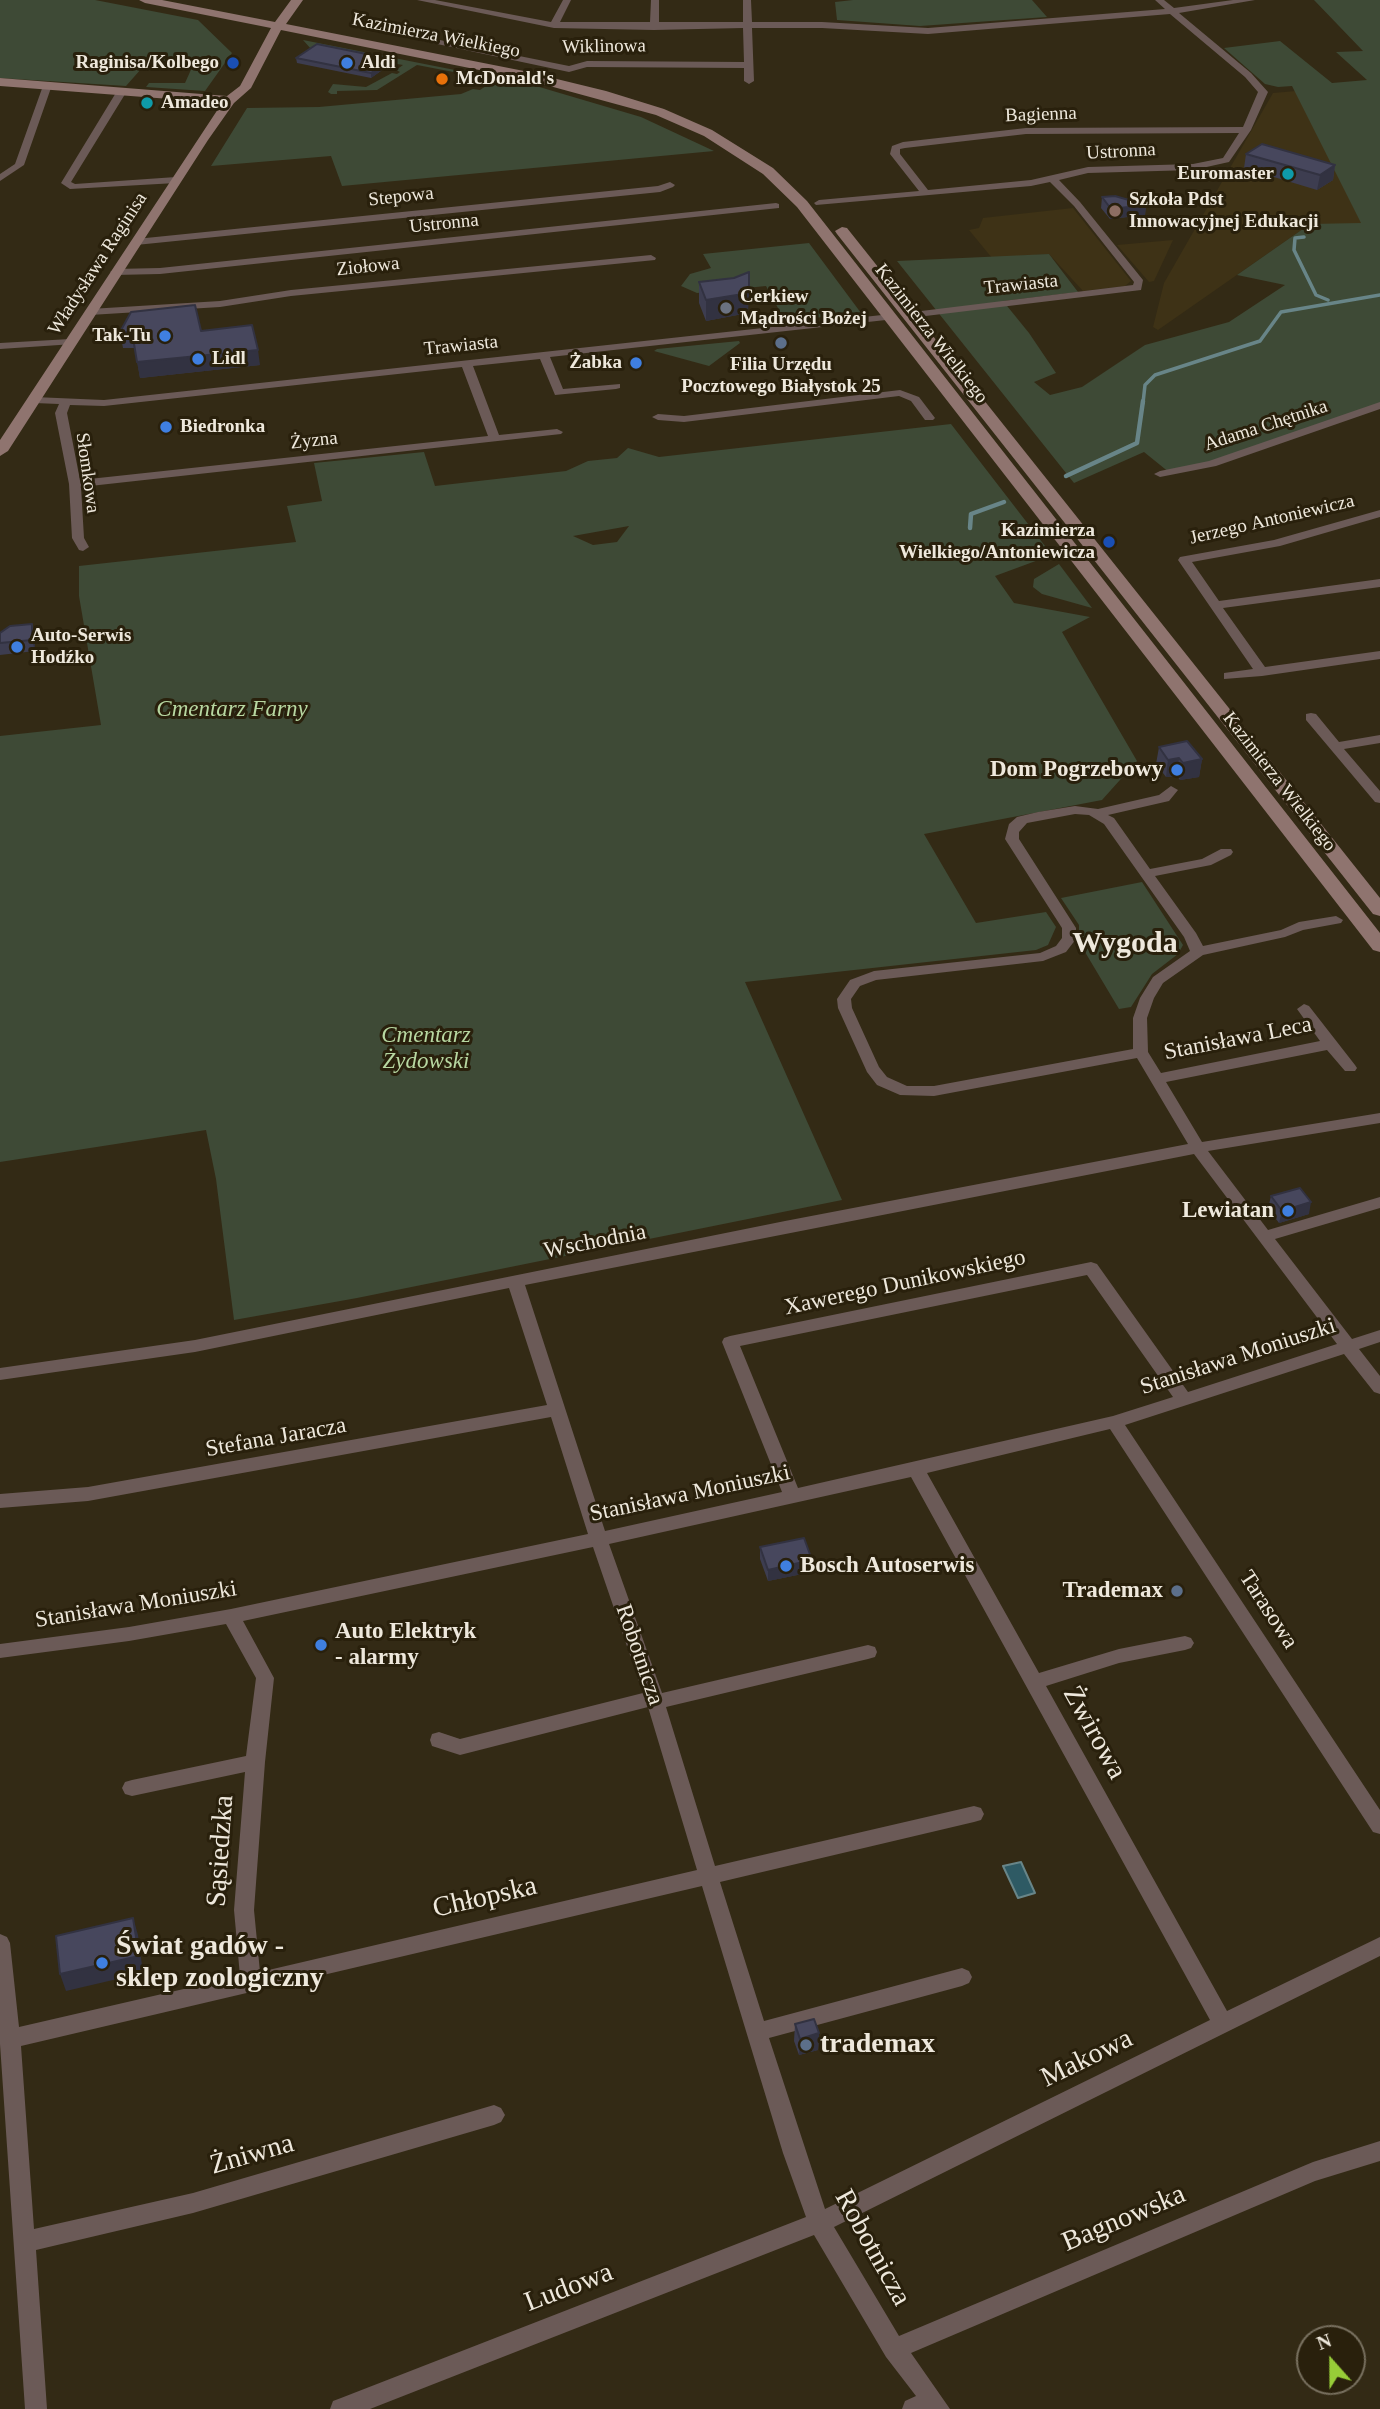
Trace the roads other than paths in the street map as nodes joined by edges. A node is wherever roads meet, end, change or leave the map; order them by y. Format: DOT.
graph roads {
  1 [pos="145,0"];
  2 [pos="184,0"];
  3 [pos="282,0"];
  4 [pos="298,0"];
  5 [pos="421,0"];
  6 [pos="567,0"];
  7 [pos="655,0"];
  8 [pos="747,0"];
  9 [pos="1159,0"];
  10 [pos="1251,0"];
  11 [pos="1173,11"];
  12 [pos="267,20"];
  13 [pos="280,23"];
  14 [pos="554,25"];
  15 [pos="747,26"];
  16 [pos="654,27"];
  17 [pos="372,37"];
  18 [pos="748,65"];
  19 [pos="749,81"];
  20 [pos="0,82"];
  21 [pos="47,85"];
  22 [pos="122,91"];
  23 [pos="230,100"];
  24 [pos="1246,130"];
  25 [pos="0,178"];
  26 [pos="1053,179"];
  27 [pos="176,180"];
  28 [pos="670,185"];
  29 [pos="925,192"];
  30 [pos="776,206"];
  31 [pos="827,213"];
  32 [pos="136,242"];
  33 [pos="651,258"];
  34 [pos="115,272"];
  35 [pos="90,312"];
  36 [pos="909,315"];
  37 [pos="891,317"];
  38 [pos="70,342"];
  39 [pos="0,346"];
  40 [pos="544,355"];
  41 [pos="466,363"];
  42 [pos="959,378"];
  43 [pos="941,381"];
  44 [pos="616,386"];
  45 [pos="34,400"];
  46 [pos="65,403"];
  47 [pos="1379,408"];
  48 [pos="658,417"];
  49 [pos="929,418"];
  50 [pos="557,432"];
  51 [pos="495,439"];
  52 [pos="0,451"];
  53 [pos="1160,474"];
  54 [pos="75,484"];
  55 [pos="1380,513"];
  56 [pos="83,547"];
  57 [pos="1175,549"];
  58 [pos="1101,557"];
  59 [pos="1079,558"];
  60 [pos="1184,560"];
  61 [pos="1378,587"];
  62 [pos="1216,605"];
  63 [pos="1380,656"];
  64 [pos="1262,672"];
  65 [pos="1228,676"];
  66 [pos="1311,717"];
  67 [pos="1380,739"];
  68 [pos="1336,746"];
  69 [pos="1171,790"];
  70 [pos="1380,799"];
  71 [pos="1099,813"];
  72 [pos="1226,852"];
  73 [pos="1146,874"];
  74 [pos="1380,910"];
  75 [pos="1336,920"];
  76 [pos="1380,946"];
  77 [pos="1198,951"];
  78 [pos="1304,1009"];
  79 [pos="1330,1044"];
  80 [pos="1140,1052"];
  81 [pos="1350,1068"];
  82 [pos="1156,1079"];
  83 [pos="1380,1118"];
  84 [pos="1198,1148"];
  85 [pos="1380,1202"];
  86 [pos="1264,1237"];
  87 [pos="515,1281"];
  88 [pos="1380,1336"];
  89 [pos="1348,1347"];
  90 [pos="0,1374"];
  91 [pos="1380,1388"];
  92 [pos="1185,1401"];
  93 [pos="558,1409"];
  94 [pos="1114,1422"];
  95 [pos="916,1469"];
  96 [pos="792,1496"];
  97 [pos="0,1501"];
  98 [pos="599,1539"];
  99 [pos="231,1616"];
  100 [pos="1185,1643"];
  101 [pos="0,1651"];
  102 [pos="868,1652"];
  103 [pos="1034,1682"];
  104 [pos="655,1700"];
  105 [pos="439,1740"];
  106 [pos="255,1762"];
  107 [pos="132,1788"];
  108 [pos="974,1814"];
  109 [pos="1380,1826"];
  110 [pos="709,1876"];
  111 [pos="0,1943"];
  112 [pos="1380,1946"];
  113 [pos="962,1977"];
  114 [pos="251,1984"];
  115 [pos="1223,2023"];
  116 [pos="757,2032"];
  117 [pos="10,2039"];
  118 [pos="494,2115"];
  119 [pos="1380,2151"];
  120 [pos="819,2223"];
  121 [pos="23,2242"];
  122 [pos="894,2349"];
  123 [pos="928,2406"];
  124 [pos="36,2409"];
  125 [pos="341,2409"];
  1 -- 12 [label="main road"];
  2 -- 12 [label="main road"];
  3 -- 12 [label="main road, Władysława Raginisa"];
  4 -- 13 [label="main road, Władysława Raginisa"];
  5 -- 14 [label="street, Wiklinowa"];
  6 -- 14 [label="street"];
  7 -- 16 [label="street"];
  8 -- 15 [label="street"];
  9 -- 11 [label="street"];
  10 -- 11 [label="street, Wiklinowa"];
  11 -- 15 [label="street, Wiklinowa"];
  11 -- 24 [label="street, Ustronna"];
  12 -- 13 [label="main road, Kazimierza Wielkiego"];
  12 -- 23 [label="main road, Władysława Raginisa"];
  13 -- 17 [label="main road, Kazimierza Wielkiego"];
  13 -- 23 [label="main road, Władysława Raginisa"];
  14 -- 16 [label="street, Wiklinowa"];
  15 -- 16 [label="street, Wiklinowa"];
  15 -- 18 [label="street"];
  17 -- 18 [label="street, Wiklinowa"];
  17 -- 31 [label="main road, Kazimierza Wielkiego"];
  17 -- 37 [label="main road, Kazimierza Wielkiego"];
  18 -- 19 [label="street"];
  20 -- 21 [label="main road"];
  21 -- 22 [label="main road"];
  21 -- 25 [label="street"];
  22 -- 23 [label="main road"];
  22 -- 27 [label="street"];
  23 -- 27 [label="main road, Władysława Raginisa"];
  24 -- 26 [label="street, Ustronna"];
  24 -- 29 [label="street, Bagienna"];
  26 -- 29 [label="street, Ustronna"];
  26 -- 36 [label="street, Trawiasta"];
  27 -- 32 [label="main road, Władysława Raginisa"];
  28 -- 32 [label="street, Stepowa"];
  29 -- 31 [label="street, Ustronna"];
  30 -- 34 [label="street, Ustronna"];
  31 -- 36 [label="main road, Kazimierza Wielkiego"];
  32 -- 34 [label="main road, Władysława Raginisa"];
  33 -- 35 [label="street, Ziołowa"];
  34 -- 35 [label="main road, Władysława Raginisa"];
  35 -- 38 [label="main road, Władysława Raginisa"];
  36 -- 42 [label="main road, Kazimierza Wielkiego"];
  37 -- 40 [label="street, Trawiasta"];
  37 -- 43 [label="main road, Kazimierza Wielkiego"];
  38 -- 39 [label="street"];
  38 -- 45 [label="main road, Władysława Raginisa"];
  40 -- 41 [label="street, Trawiasta"];
  40 -- 44 [label="street"];
  41 -- 46 [label="street, Trawiasta"];
  41 -- 51 [label="street"];
  42 -- 43 [label="main road"];
  42 -- 58 [label="main road, Kazimierza Wielkiego"];
  43 -- 59 [label="main road, Kazimierza Wielkiego"];
  45 -- 46 [label="street, Trawiasta"];
  45 -- 52 [label="main road, Władysława Raginisa"];
  46 -- 54 [label="street, Słomkowa"];
  47 -- 53 [label="street, Adama Chętnika"];
  48 -- 49 [label="street"];
  50 -- 51 [label="street, Żyzna"];
  51 -- 54 [label="street, Żyzna"];
  54 -- 56 [label="street, Słomkowa"];
  55 -- 60 [label="street, Jerzego Antoniewicza"];
  57 -- 60 [label="street"];
  58 -- 59 [label="main road"];
  58 -- 74 [label="main road, Kazimierza Wielkiego"];
  59 -- 76 [label="main road, Kazimierza Wielkiego"];
  60 -- 62 [label="street, Jerzego Antoniewicza"];
  61 -- 62 [label="street"];
  62 -- 64 [label="street, Jerzego Antoniewicza"];
  63 -- 64 [label="street"];
  64 -- 65 [label="street"];
  66 -- 68 [label="street"];
  67 -- 68 [label="street"];
  68 -- 70 [label="street"];
  69 -- 71 [label="street"];
  71 -- 73 [label="street"];
  71 -- 80 [label="street"];
  72 -- 73 [label="street"];
  73 -- 77 [label="street"];
  75 -- 77 [label="street"];
  77 -- 80 [label="street"];
  78 -- 79 [label="street, Stanisława Leca"];
  79 -- 81 [label="street, Stanisława Leca"];
  79 -- 82 [label="street, Stanisława Leca"];
  80 -- 82 [label="street"];
  82 -- 84 [label="street"];
  83 -- 84 [label="street, Wschodnia"];
  84 -- 86 [label="street"];
  84 -- 87 [label="street, Wschodnia"];
  85 -- 86 [label="street"];
  86 -- 89 [label="street"];
  87 -- 90 [label="street, Wschodnia"];
  87 -- 93 [label="street, Robotnicza"];
  88 -- 89 [label="street, Stanisława Moniuszki"];
  89 -- 91 [label="street"];
  89 -- 92 [label="street, Stanisława Moniuszki"];
  92 -- 94 [label="street, Stanisława Moniuszki"];
  92 -- 96 [label="street, Xawerego Dunikowskiego"];
  93 -- 97 [label="street, Stefana Jaracza"];
  93 -- 98 [label="street, Robotnicza"];
  94 -- 95 [label="street, Stanisława Moniuszki"];
  94 -- 109 [label="street, Tarasowa"];
  95 -- 96 [label="street, Stanisława Moniuszki"];
  95 -- 103 [label="street, Żwirowa"];
  96 -- 98 [label="street, Stanisława Moniuszki"];
  98 -- 99 [label="street, Stanisława Moniuszki"];
  98 -- 104 [label="street, Robotnicza"];
  99 -- 101 [label="street, Stanisława Moniuszki"];
  99 -- 106 [label="street, Sąsiedzka"];
  100 -- 103 [label="street"];
  102 -- 104 [label="street"];
  103 -- 115 [label="street, Żwirowa"];
  104 -- 105 [label="street"];
  104 -- 110 [label="street, Robotnicza"];
  106 -- 107 [label="street, Sąsiedzka"];
  106 -- 114 [label="street, Sąsiedzka"];
  108 -- 110 [label="street, Chłopska"];
  110 -- 114 [label="street, Chłopska"];
  110 -- 116 [label="street, Robotnicza"];
  111 -- 117 [label="street"];
  112 -- 115 [label="street, Makowa"];
  113 -- 116 [label="street"];
  114 -- 117 [label="street, Chłopska"];
  115 -- 120 [label="street, Makowa"];
  116 -- 120 [label="street, Robotnicza"];
  117 -- 121 [label="street"];
  118 -- 121 [label="street, Żniwna"];
  119 -- 122 [label="street, Bagnowska"];
  120 -- 122 [label="street, Robotnicza"];
  120 -- 125 [label="street, Ludowa"];
  121 -- 124 [label="street"];
  122 -- 123 [label="street, Robotnicza"];
}
